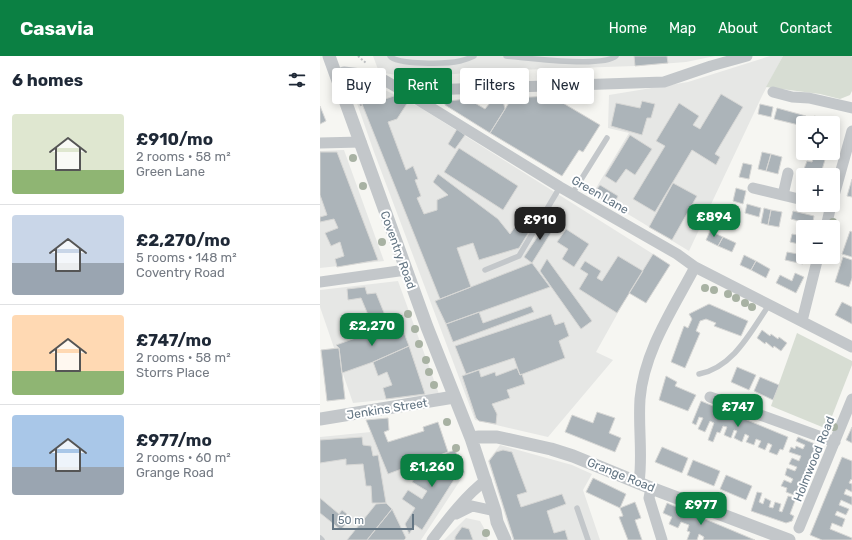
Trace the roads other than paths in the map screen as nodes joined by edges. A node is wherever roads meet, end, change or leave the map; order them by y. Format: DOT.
graph roads {
  1 [pos="329,56"];
  2 [pos="390,56"];
  3 [pos="474,56"];
  4 [pos="506,56"];
  5 [pos="616,56"];
  6 [pos="747,56"];
  7 [pos="334,68"];
  8 [pos="452,89"];
  9 [pos="773,92"];
  10 [pos="347,104"];
  11 [pos="425,104"];
  12 [pos="852,108"];
  13 [pos="852,130"];
  14 [pos="607,138"];
  15 [pos="361,142"];
  16 [pos="320,143"];
  17 [pos="840,169"];
  18 [pos="788,173"];
  19 [pos="560,187"];
  20 [pos="753,188"];
  21 [pos="572,194"];
  22 [pos="783,195"];
  23 [pos="796,198"];
  24 [pos="816,264"];
  25 [pos="696,267"];
  26 [pos="406,270"];
  27 [pos="485,270"];
  28 [pos="320,282"];
  29 [pos="769,305"];
  30 [pos="802,321"];
  31 [pos="852,347"];
  32 [pos="699,374"];
  33 [pos="454,397"];
  34 [pos="710,397"];
  35 [pos="852,399"];
  36 [pos="320,419"];
  37 [pos="471,438"];
  38 [pos="835,442"];
  39 [pos="486,480"];
  40 [pos="639,482"];
  41 [pos="652,488"];
  42 [pos="577,508"];
  43 [pos="495,511"];
  44 [pos="449,518"];
  45 [pos="799,528"];
  46 [pos="432,540"];
  47 [pos="505,540"];
  48 [pos="509,540"];
  49 [pos="588,540"];
  50 [pos="662,540"];
  51 [pos="789,540"];
  1 -- 7 [label="street, Coventry Road"];
  2 -- 3 [label="lane"];
  4 -- 5 [label="lane"];
  6 -- 8 [label="street"];
  9 -- 12 [label="street"];
  10 -- 15 [label="street, Coventry Road"];
  11 -- 19 [label="street, Green Lane"];
  13 -- 17 [label="street"];
  14 -- 21 [label="lane"];
  15 -- 16 [label="street"];
  15 -- 26 [label="street, Coventry Road"];
  18 -- 22 [label="street"];
  19 -- 21 [label="street, Green Lane"];
  19 -- 27 [label="lane"];
  20 -- 22 [label="street"];
  21 -- 25 [label="street, Green Lane"];
  22 -- 23 [label="street"];
  24 -- 30 [label="street"];
  25 -- 29 [label="street, Green Lane"];
  25 -- 40 [label="street"];
  26 -- 28 [label="street"];
  26 -- 33 [label="street, Coventry Road"];
  29 -- 30 [label="street, Green Lane"];
  29 -- 32 [label="lane"];
  30 -- 31 [label="street, Green Lane"];
  33 -- 36 [label="street, Jenkins Street"];
  33 -- 37 [label="street, Coventry Road"];
  34 -- 38 [label="street"];
  35 -- 38 [label="street, Holmwood Road"];
  37 -- 39 [label="street, Coventry Road"];
  37 -- 40 [label="street, Grange Road"];
  38 -- 45 [label="street, Holmwood Road"];
  39 -- 43 [label="street, Coventry Road"];
  39 -- 44 [label="street"];
  40 -- 41 [label="street, Grange Road"];
  41 -- 50 [label="street"];
  41 -- 51 [label="street, Grange Road"];
  42 -- 49 [label="lane"];
  43 -- 44 [label="street"];
  43 -- 47 [label="street, Coventry Road"];
  43 -- 48 [label="street, Coventry Road"];
  44 -- 46 [label="street"];
}
